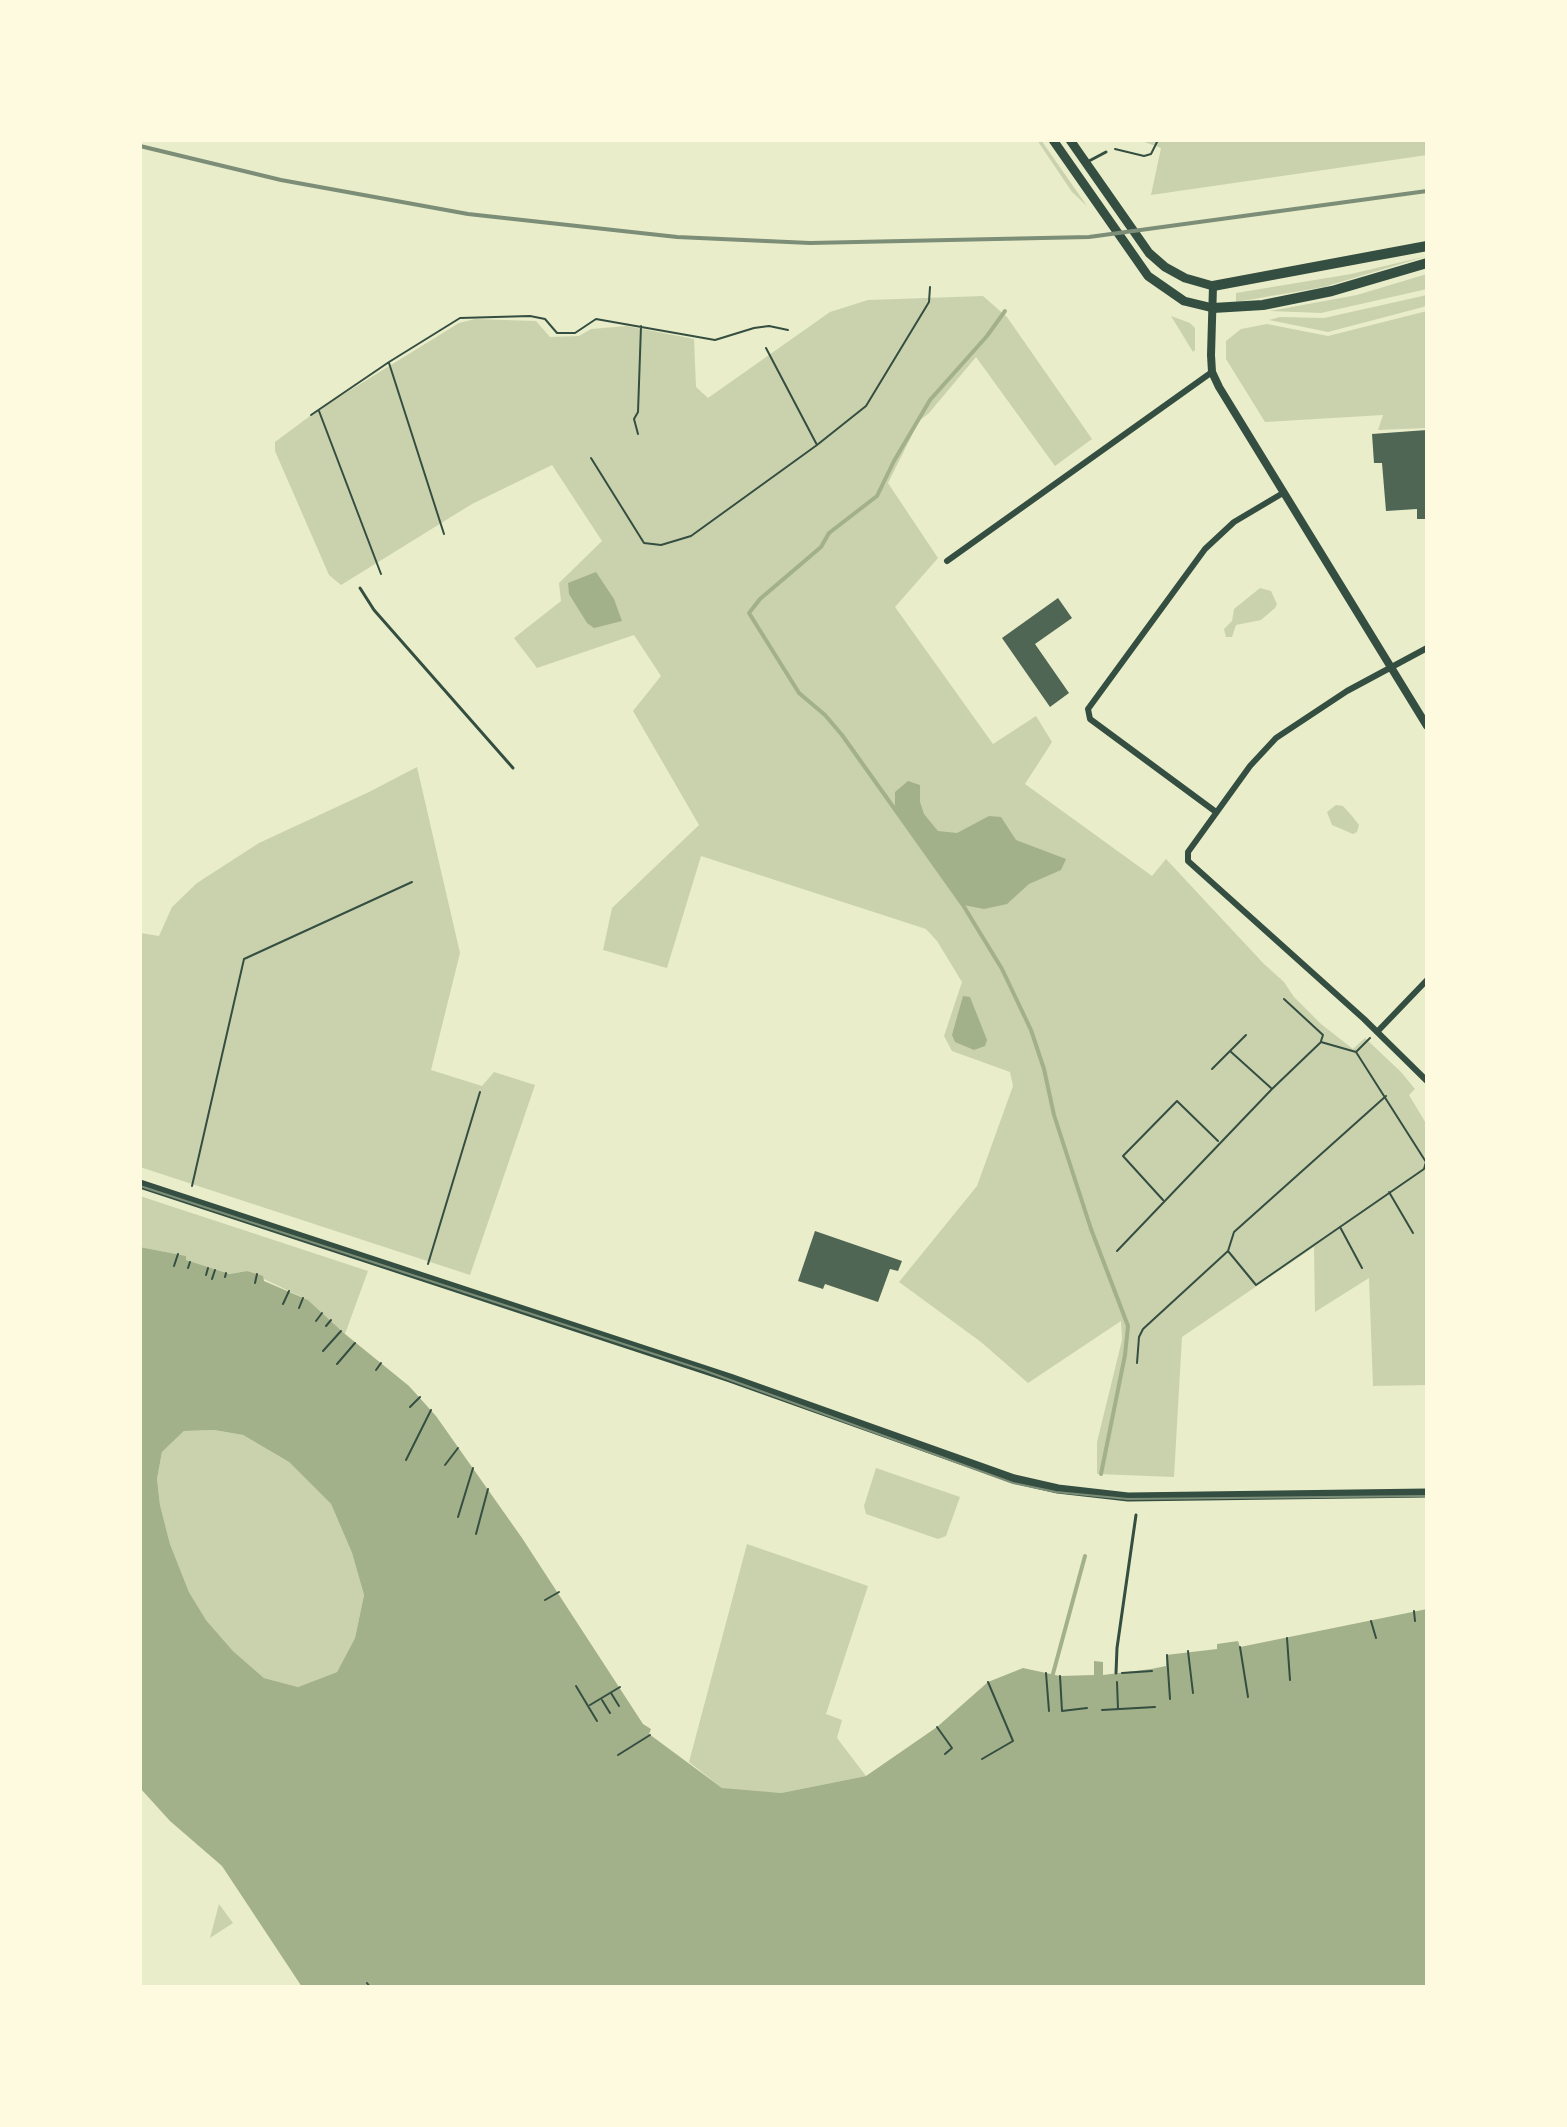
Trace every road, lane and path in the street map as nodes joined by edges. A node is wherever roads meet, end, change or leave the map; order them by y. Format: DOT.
graph roads {
  1 [pos="1053,140"];
  2 [pos="1070,140"];
  3 [pos="1158,140"];
  4 [pos="1106,152"];
  5 [pos="1086,163"];
  6 [pos="1427,246"];
  7 [pos="1427,263"];
  8 [pos="1213,286"];
  9 [pos="930,287"];
  10 [pos="1213,308"];
  11 [pos="641,326"];
  12 [pos="788,330"];
  13 [pos="766,348"];
  14 [pos="389,362"];
  15 [pos="1212,372"];
  16 [pos="318,410"];
  17 [pos="311,415"];
  18 [pos="638,434"];
  19 [pos="817,445"];
  20 [pos="591,458"];
  21 [pos="1283,493"];
  22 [pos="444,534"];
  23 [pos="947,561"];
  24 [pos="381,574"];
  25 [pos="360,588"];
  26 [pos="1427,648"];
  27 [pos="1391,666"];
  28 [pos="1427,726"];
  29 [pos="513,768"];
  30 [pos="1216,812"];
  31 [pos="412,882"];
  32 [pos="1427,980"];
  33 [pos="1284,999"];
  34 [pos="1377,1032"];
  35 [pos="1246,1035"];
  36 [pos="1321,1042"];
  37 [pos="1230,1051"];
  38 [pos="1356,1052"];
  39 [pos="1212,1069"];
  40 [pos="1427,1081"];
  41 [pos="1272,1089"];
  42 [pos="480,1092"];
  43 [pos="1386,1096"];
  44 [pos="1220,1142"];
  45 [pos="140,1184"];
  46 [pos="192,1186"];
  47 [pos="1389,1192"];
  48 [pos="1164,1201"];
  49 [pos="1339,1226"];
  50 [pos="1413,1233"];
  51 [pos="1117,1251"];
  52 [pos="1228,1251"];
  53 [pos="178,1254"];
  54 [pos="190,1262"];
  55 [pos="428,1264"];
  56 [pos="174,1266"];
  57 [pos="188,1268"];
  58 [pos="208,1268"];
  59 [pos="1362,1268"];
  60 [pos="215,1270"];
  61 [pos="257,1274"];
  62 [pos="206,1275"];
  63 [pos="212,1279"];
  64 [pos="255,1283"];
  65 [pos="289,1291"];
  66 [pos="303,1298"];
  67 [pos="283,1304"];
  68 [pos="299,1308"];
  69 [pos="322,1313"];
  70 [pos="331,1320"];
  71 [pos="316,1321"];
  72 [pos="326,1326"];
  73 [pos="341,1331"];
  74 [pos="355,1343"];
  75 [pos="323,1351"];
  76 [pos="381,1363"];
  77 [pos="1137,1363"];
  78 [pos="337,1364"];
  79 [pos="376,1370"];
  80 [pos="420,1397"];
  81 [pos="410,1407"];
  82 [pos="431,1410"];
  83 [pos="458,1448"];
  84 [pos="406,1460"];
  85 [pos="445,1465"];
  86 [pos="473,1468"];
  87 [pos="488,1489"];
  88 [pos="1427,1493"];
  89 [pos="1136,1515"];
  90 [pos="458,1517"];
  91 [pos="476,1534"];
  92 [pos="559,1592"];
  93 [pos="545,1600"];
  94 [pos="1414,1611"];
  95 [pos="1371,1621"];
  96 [pos="1415,1621"];
  97 [pos="1287,1638"];
  98 [pos="1376,1638"];
  99 [pos="1240,1647"];
  100 [pos="1188,1651"];
  101 [pos="1167,1655"];
  102 [pos="1152,1671"];
  103 [pos="1046,1673"];
  104 [pos="1116,1673"];
  105 [pos="1060,1676"];
  106 [pos="1290,1680"];
  107 [pos="988,1682"];
  108 [pos="576,1686"];
  109 [pos="620,1687"];
  110 [pos="610,1693"];
  111 [pos="1193,1693"];
  112 [pos="1248,1697"];
  113 [pos="601,1698"];
  114 [pos="1170,1699"];
  115 [pos="588,1706"];
  116 [pos="619,1706"];
  117 [pos="1155,1707"];
  118 [pos="1087,1708"];
  119 [pos="1118,1709"];
  120 [pos="1102,1710"];
  121 [pos="1049,1711"];
  122 [pos="610,1713"];
  123 [pos="597,1721"];
  124 [pos="937,1727"];
  125 [pos="650,1735"];
  126 [pos="945,1754"];
  127 [pos="618,1755"];
  128 [pos="982,1759"];
  129 [pos="367,1983"];
  130 [pos="370,1987"];
  1 -- 10 [label="main road"];
  2 -- 5 [label="main road"];
  3 -- 4 [label="path"];
  4 -- 5 [label="lane"];
  5 -- 8 [label="main road"];
  6 -- 8 [label="highway"];
  7 -- 10 [label="highway"];
  8 -- 10 [label="street"];
  9 -- 19 [label="path"];
  10 -- 15 [label="street"];
  11 -- 12 [label="path"];
  11 -- 14 [label="path"];
  11 -- 18 [label="path"];
  13 -- 19 [label="path"];
  14 -- 16 [label="path"];
  14 -- 22 [label="path"];
  15 -- 21 [label="street"];
  15 -- 23 [label="street"];
  16 -- 17 [label="path"];
  16 -- 24 [label="path"];
  19 -- 20 [label="path"];
  21 -- 27 [label="street"];
  21 -- 30 [label="street"];
  25 -- 29 [label="lane"];
  26 -- 27 [label="street"];
  27 -- 28 [label="street"];
  27 -- 30 [label="street"];
  30 -- 34 [label="street"];
  31 -- 46 [label="path"];
  32 -- 34 [label="street"];
  33 -- 36 [label="path"];
  34 -- 38 [label="path"];
  34 -- 40 [label="street"];
  35 -- 37 [label="path"];
  36 -- 38 [label="path"];
  36 -- 41 [label="path"];
  37 -- 39 [label="path"];
  37 -- 41 [label="path"];
  38 -- 43 [label="path"];
  41 -- 44 [label="path"];
  42 -- 55 [label="path"];
  43 -- 47 [label="path"];
  43 -- 52 [label="path"];
  44 -- 48 [label="path"];
  44 -- 48 [label="path"];
  45 -- 88 [label="main road"];
  47 -- 49 [label="path"];
  47 -- 50 [label="path"];
  48 -- 51 [label="path"];
  49 -- 52 [label="path"];
  49 -- 59 [label="path"];
  52 -- 77 [label="path"];
  53 -- 56 [label="path"];
  54 -- 57 [label="path"];
  58 -- 62 [label="path"];
  60 -- 63 [label="path"];
  61 -- 64 [label="path"];
  65 -- 67 [label="path"];
  66 -- 68 [label="path"];
  69 -- 71 [label="path"];
  70 -- 72 [label="path"];
  73 -- 75 [label="path"];
  74 -- 78 [label="path"];
  76 -- 79 [label="path"];
  80 -- 81 [label="path"];
  82 -- 84 [label="path"];
  83 -- 85 [label="path"];
  86 -- 90 [label="path"];
  87 -- 91 [label="path"];
  89 -- 104 [label="lane"];
  92 -- 93 [label="path"];
  94 -- 96 [label="path"];
  95 -- 98 [label="path"];
  97 -- 106 [label="path"];
  99 -- 112 [label="path"];
  100 -- 111 [label="path"];
  101 -- 114 [label="path"];
  102 -- 104 [label="path"];
  103 -- 121 [label="path"];
  104 -- 119 [label="path"];
  105 -- 118 [label="path"];
  107 -- 128 [label="path"];
  108 -- 115 [label="path"];
  109 -- 110 [label="path"];
  110 -- 113 [label="path"];
  110 -- 116 [label="path"];
  113 -- 115 [label="path"];
  113 -- 122 [label="path"];
  115 -- 123 [label="path"];
  117 -- 119 [label="path"];
  119 -- 120 [label="path"];
  124 -- 126 [label="path"];
  125 -- 127 [label="path"];
  129 -- 130 [label="path"];
}
